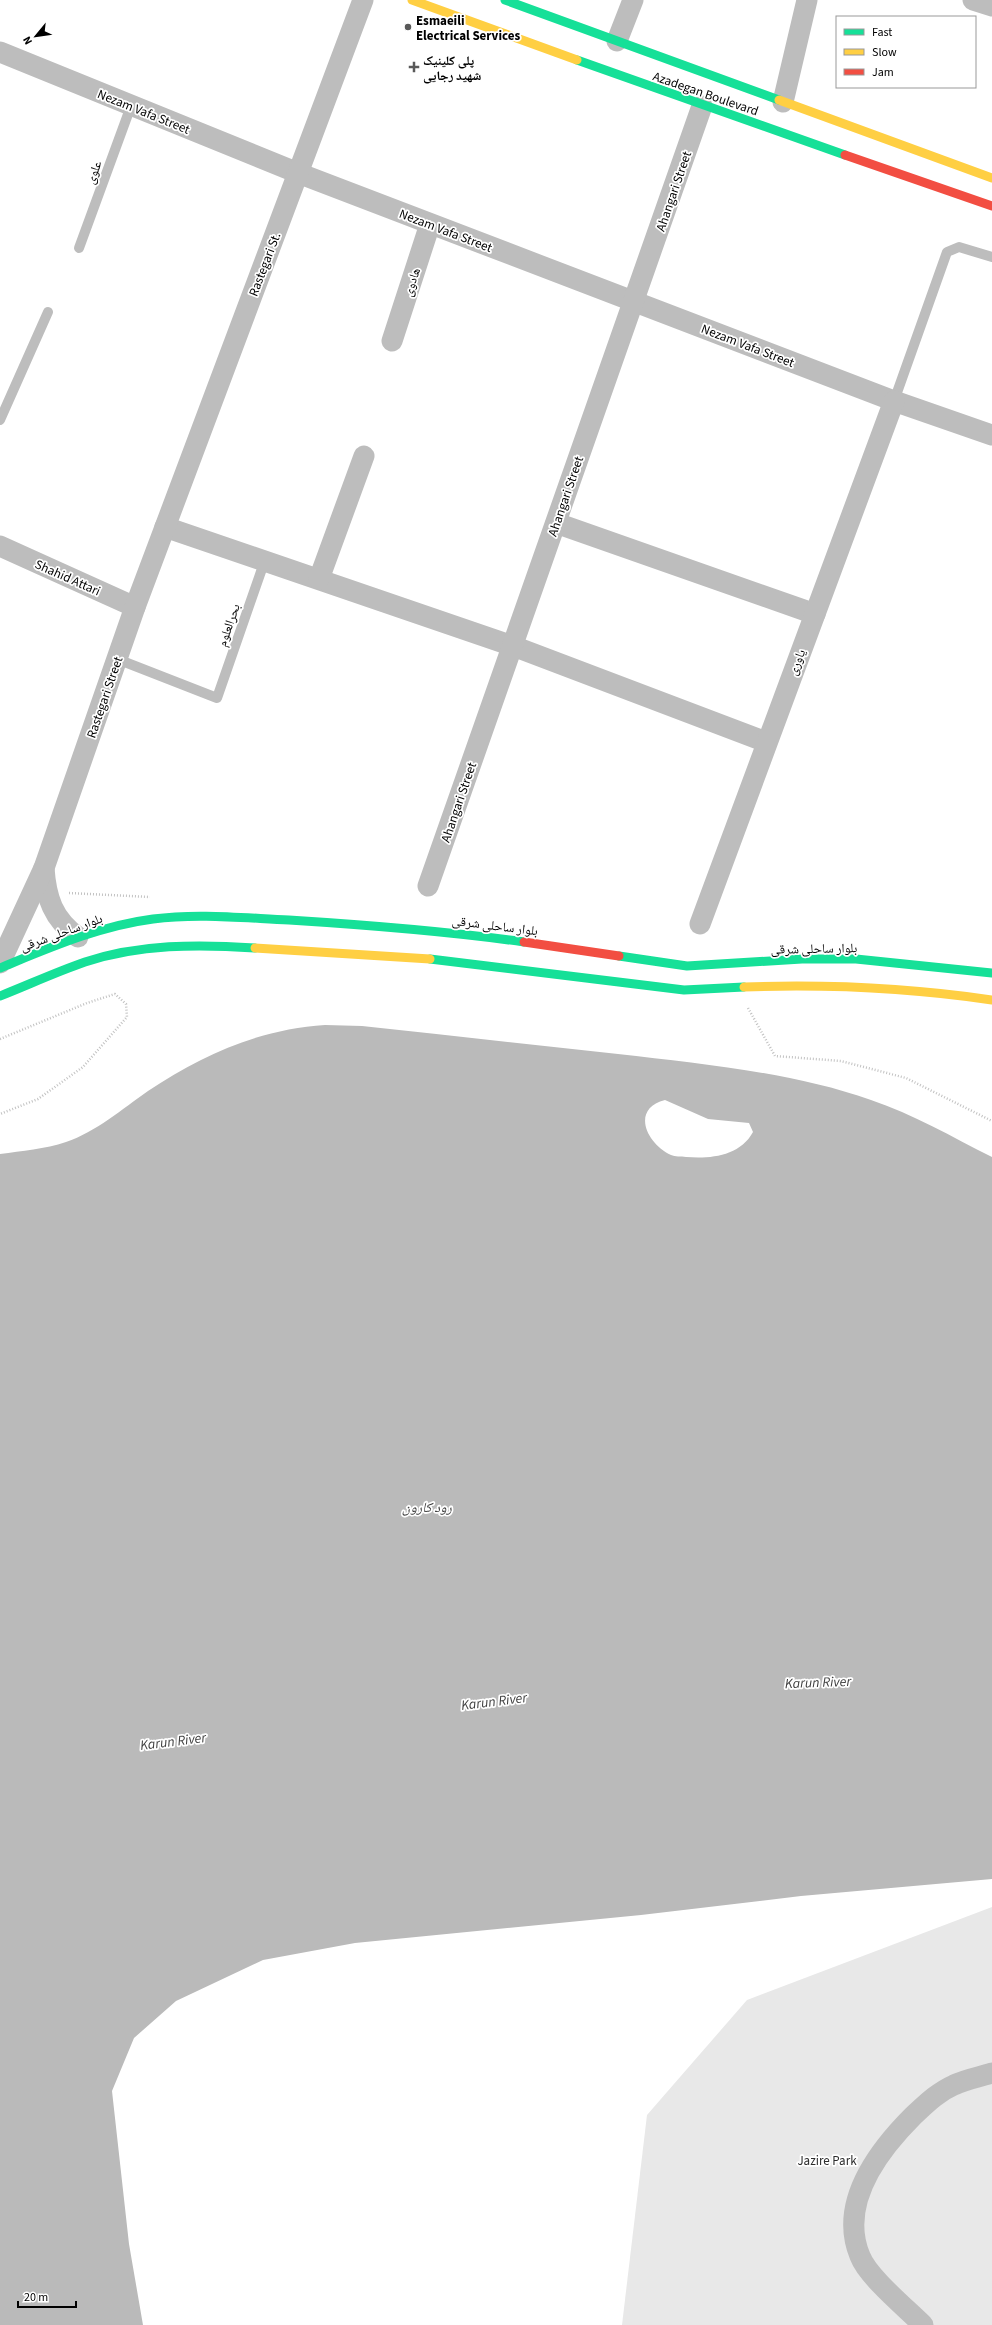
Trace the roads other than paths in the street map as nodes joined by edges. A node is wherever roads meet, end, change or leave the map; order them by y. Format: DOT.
graph roads {
  1 [pos="364,0"];
  2 [pos="412,0"];
  3 [pos="505,0"];
  4 [pos="633,0"];
  5 [pos="807,0"];
  6 [pos="973,0"];
  7 [pos="992,6"];
  8 [pos="617,41"];
  9 [pos="0,52"];
  10 [pos="783,102"];
  11 [pos="131,106"];
  12 [pos="702,106"];
  13 [pos="298,173"];
  14 [pos="992,178"];
  15 [pos="992,206"];
  16 [pos="430,224"];
  17 [pos="79,248"];
  18 [pos="992,257"];
  19 [pos="634,302"];
  20 [pos="48,312"];
  21 [pos="392,341"];
  22 [pos="894,401"];
  23 [pos="0,420"];
  24 [pos="992,435"];
  25 [pos="364,456"];
  26 [pos="556,523"];
  27 [pos="165,527"];
  28 [pos="0,546"];
  29 [pos="265,560"];
  30 [pos="319,579"];
  31 [pos="136,607"];
  32 [pos="815,614"];
  33 [pos="513,646"];
  34 [pos="117,659"];
  35 [pos="766,742"];
  36 [pos="44,868"];
  37 [pos="428,886"];
  38 [pos="700,924"];
  39 [pos="78,937"];
  40 [pos="0,963"];
  41 [pos="0,968"];
  42 [pos="706,972"];
  43 [pos="992,973"];
  44 [pos="706,990"];
  45 [pos="0,996"];
  46 [pos="992,1000"];
  47 [pos="992,2073"];
  48 [pos="923,2325"];
  1 -- 13 [label="street, Rastegari St."];
  2 -- 12 [label="main road, Azadegan Boulevard"];
  3 -- 8 [label="main road, Azadegan Boulevard"];
  4 -- 8 [label="street"];
  5 -- 10 [label="street"];
  6 -- 7 [label="street"];
  8 -- 10 [label="main road, Azadegan Boulevard"];
  9 -- 11 [label="street, Nezam Vafa Street"];
  10 -- 14 [label="main road, Azadegan Boulevard"];
  11 -- 13 [label="street, Nezam Vafa Street"];
  11 -- 17 [label="lane, علوی"];
  12 -- 15 [label="main road, Azadegan Boulevard"];
  12 -- 19 [label="street, Ahangari Street"];
  13 -- 16 [label="street, Nezam Vafa Street"];
  13 -- 27 [label="street, Rastegari St."];
  16 -- 19 [label="street, Nezam Vafa Street"];
  16 -- 21 [label="street, هادوی"];
  18 -- 22 [label="lane"];
  19 -- 22 [label="street, Nezam Vafa Street"];
  19 -- 26 [label="street, Ahangari Street"];
  20 -- 23 [label="lane"];
  22 -- 24 [label="street, Nezam Vafa Street"];
  22 -- 32 [label="street, یاوری"];
  25 -- 30 [label="street"];
  26 -- 32 [label="street"];
  26 -- 33 [label="street, Ahangari Street"];
  27 -- 29 [label="street"];
  27 -- 31 [label="street, Rastegari Street"];
  28 -- 31 [label="street, Shahid Attari"];
  29 -- 30 [label="street"];
  29 -- 34 [label="lane, بحرالعلوم"];
  30 -- 33 [label="street"];
  31 -- 34 [label="street, Rastegari Street"];
  32 -- 35 [label="street, یاوری"];
  33 -- 35 [label="street"];
  33 -- 37 [label="street, Ahangari Street"];
  34 -- 36 [label="street, Rastegari Street"];
  35 -- 38 [label="street, یاوری"];
  36 -- 39 [label="street"];
  36 -- 40 [label="street, Rastegari Street"];
  39 -- 41 [label="main road, بلوار ساحلی شرقی"];
  39 -- 42 [label="main road, بلوار ساحلی شرقی"];
  42 -- 43 [label="main road, بلوار ساحلی شرقی"];
  42 -- 44 [label="main road"];
  44 -- 45 [label="main road"];
  44 -- 46 [label="main road"];
  47 -- 48 [label="street"];
}
